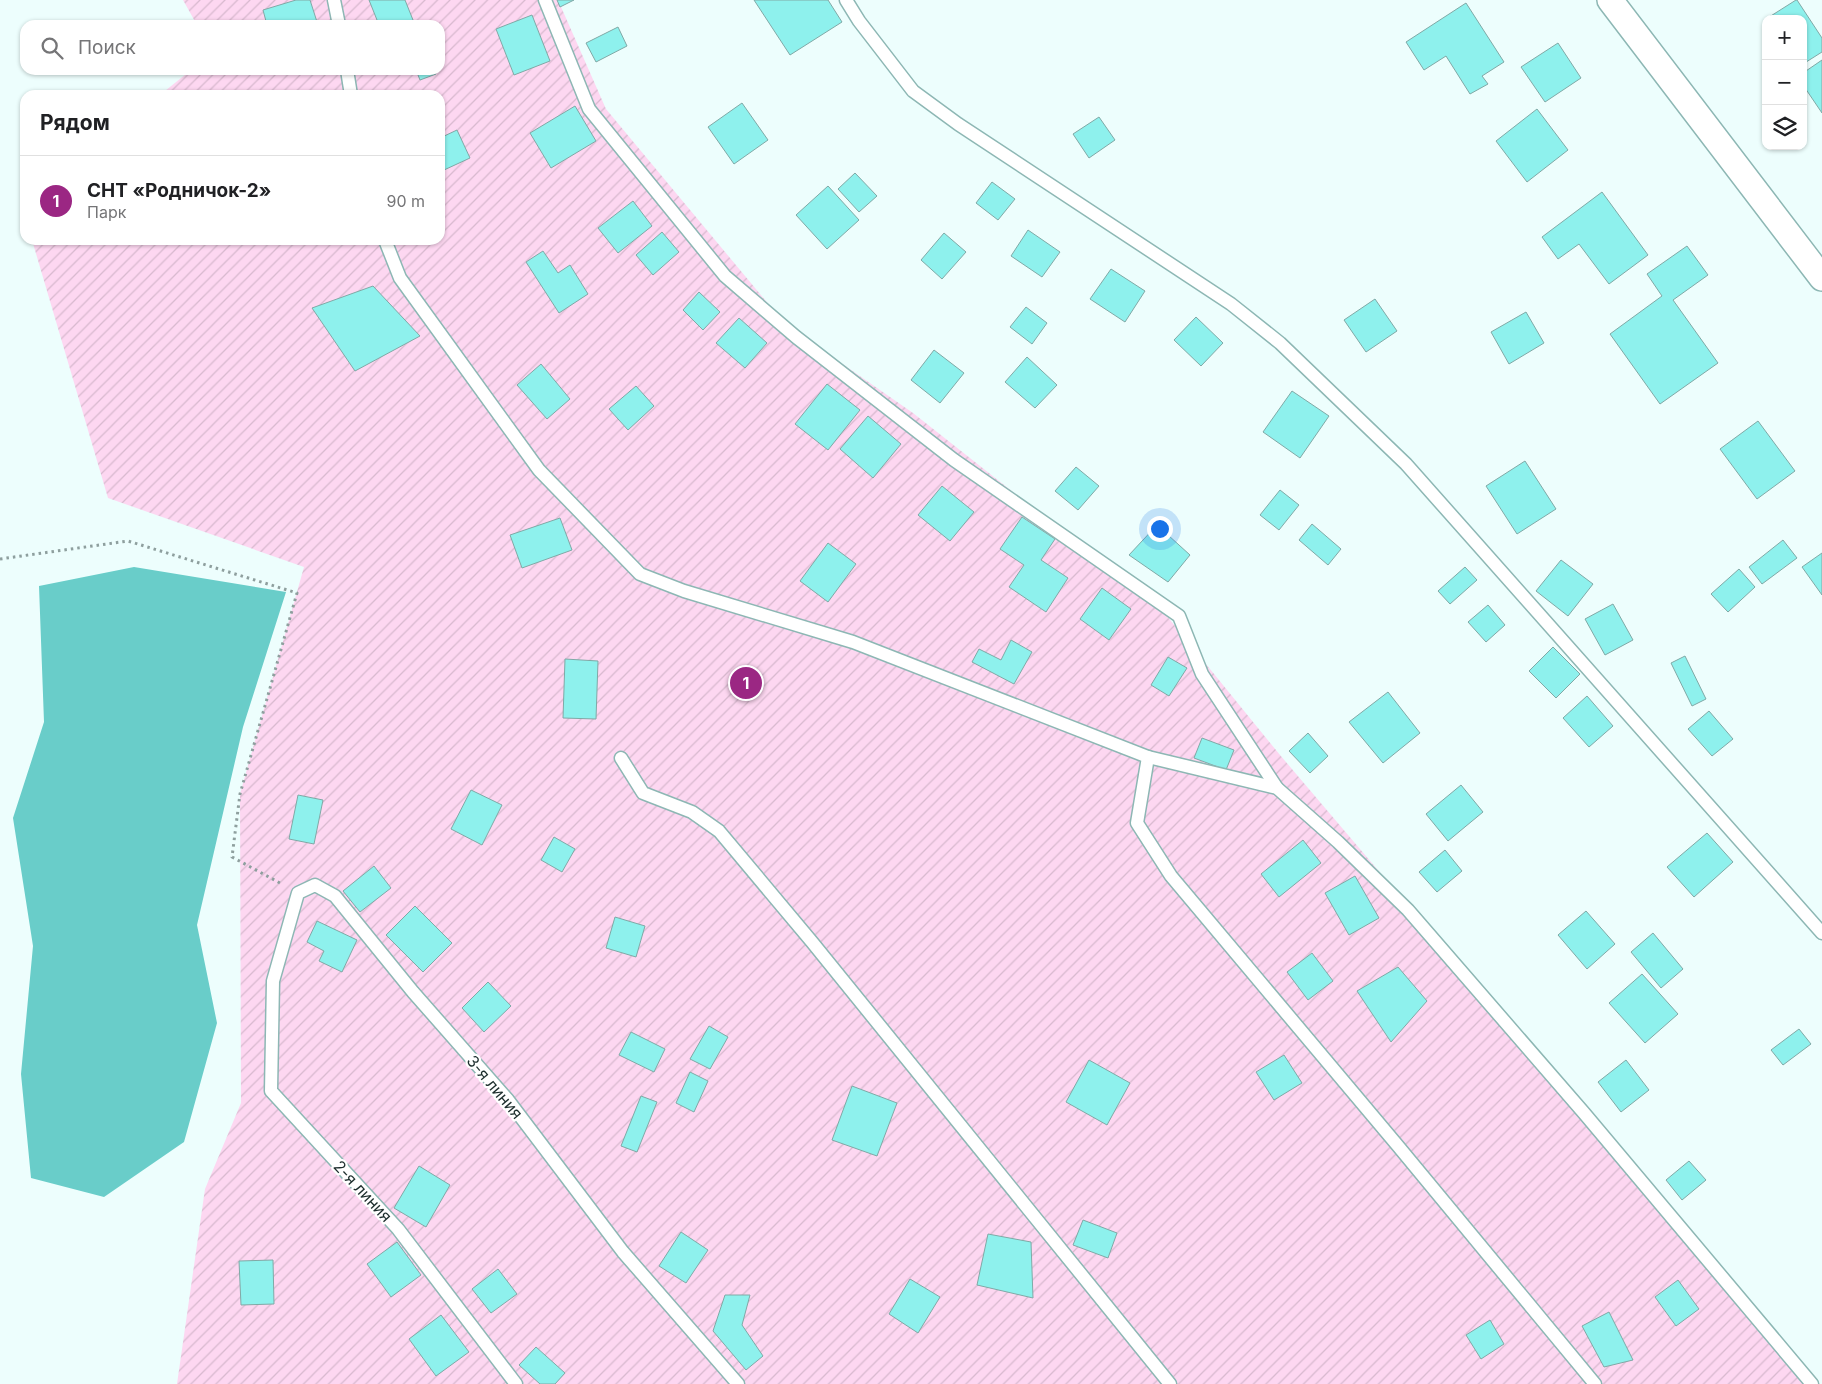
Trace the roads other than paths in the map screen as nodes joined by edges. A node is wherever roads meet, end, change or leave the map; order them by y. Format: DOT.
graph roads {
  1 [pos="334,0"];
  2 [pos="545,0"];
  3 [pos="846,0"];
  4 [pos="1610,0"];
  5 [pos="338,20"];
  6 [pos="348,75"];
  7 [pos="350,90"];
  8 [pos="387,245"];
  9 [pos="1822,278"];
  10 [pos="1148,757"];
  11 [pos="621,758"];
  12 [pos="1277,788"];
  13 [pos="298,893"];
  14 [pos="1822,933"];
  15 [pos="516,1384"];
  16 [pos="738,1384"];
  17 [pos="1170,1384"];
  18 [pos="1595,1384"];
  19 [pos="1812,1384"];
  1 -- 5 [label="lane"];
  2 -- 12 [label="lane"];
  3 -- 14 [label="lane"];
  4 -- 9 [label="street"];
  6 -- 7 [label="lane"];
  8 -- 10 [label="lane"];
  10 -- 12 [label="lane"];
  10 -- 18 [label="lane"];
  11 -- 17 [label="lane"];
  12 -- 19 [label="lane"];
  13 -- 15 [label="lane, 2-я линия"];
  13 -- 16 [label="lane, 3-я линия"];
}
